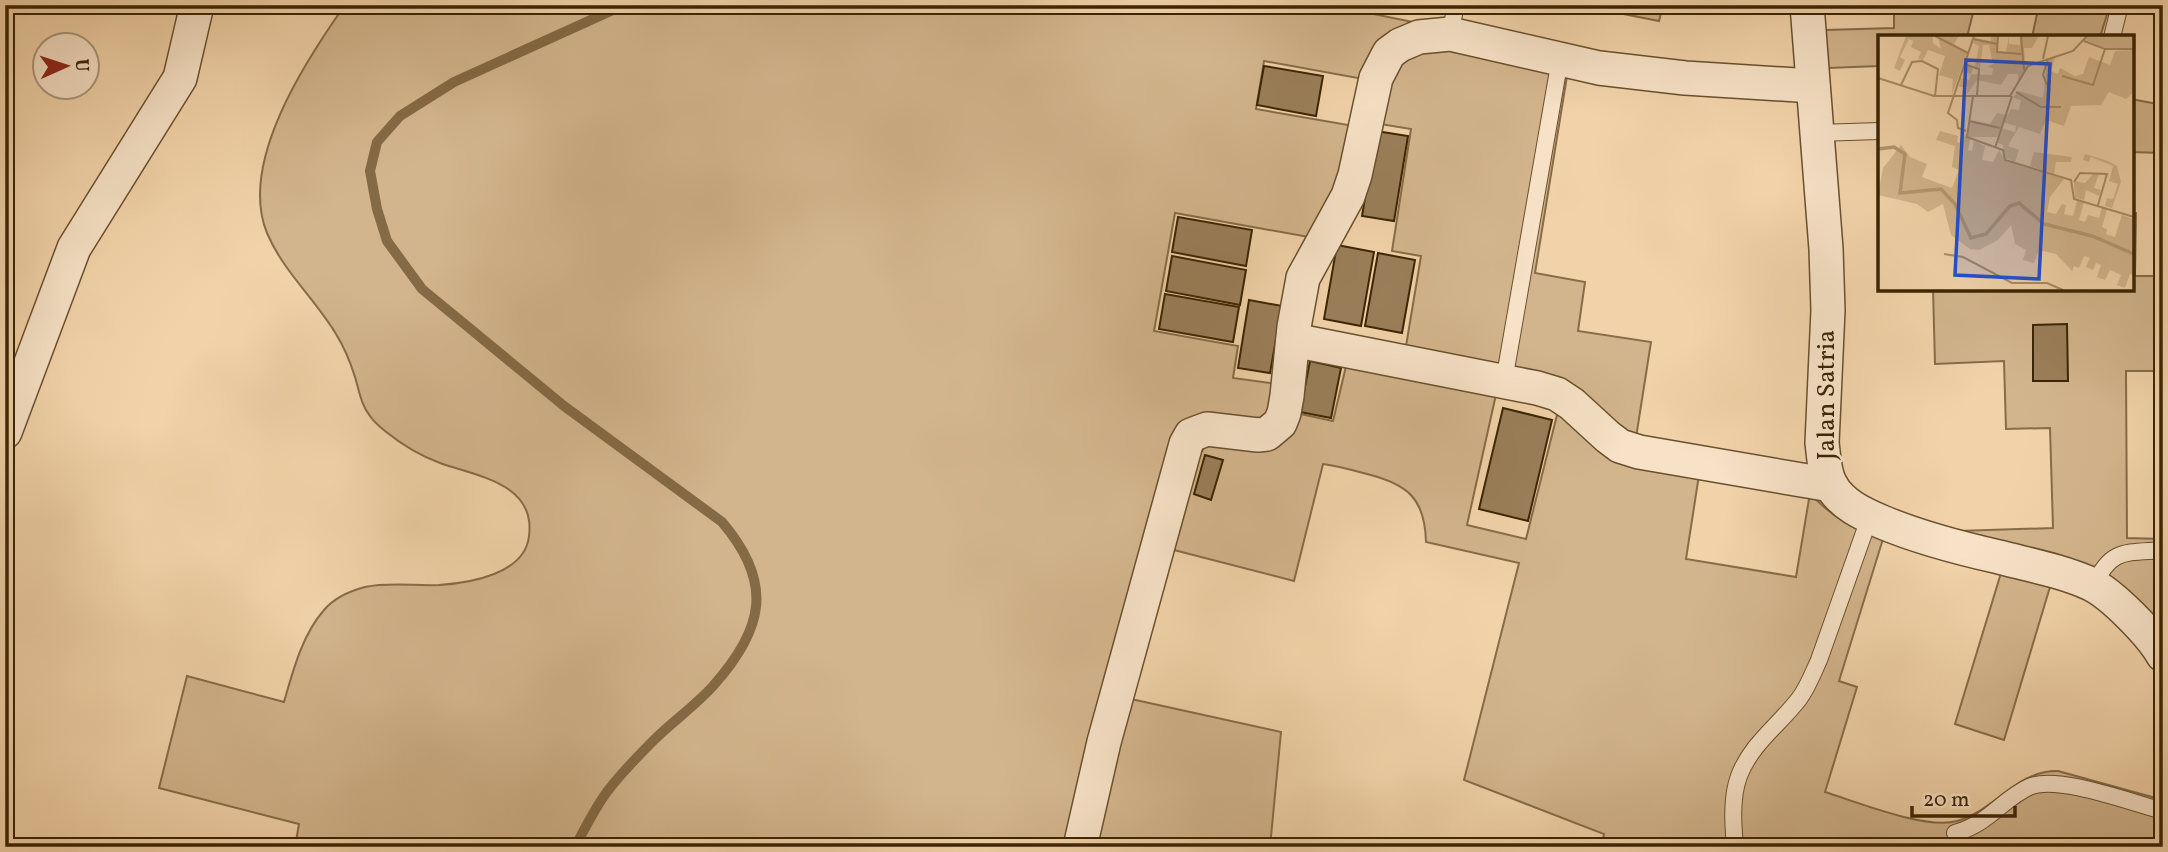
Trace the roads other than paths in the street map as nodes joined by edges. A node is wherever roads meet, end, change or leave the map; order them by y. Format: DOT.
graph roads {
  1 [pos="197,5"];
  2 [pos="1807,5"];
  3 [pos="2120,5"];
  4 [pos="1453,20"];
  5 [pos="2112,35"];
  6 [pos="1560,60"];
  7 [pos="1813,86"];
  8 [pos="1878,131"];
  9 [pos="1818,133"];
  10 [pos="1293,340"];
  11 [pos="1504,381"];
  12 [pos="5,432"];
  13 [pos="1831,485"];
  14 [pos="1870,516"];
  15 [pos="2163,550"];
  16 [pos="2094,586"];
  17 [pos="2163,655"];
  18 [pos="2163,811"];
  19 [pos="1955,833"];
  20 [pos="1080,847"];
  21 [pos="1735,847"];
  1 -- 12 [label="street"];
  2 -- 7 [label="street, Jalan Satria"];
  3 -- 5 [label="lane"];
  4 -- 6 [label="street"];
  4 -- 10 [label="street"];
  6 -- 7 [label="street"];
  6 -- 11 [label="lane"];
  7 -- 9 [label="street, Jalan Satria"];
  8 -- 9 [label="lane"];
  9 -- 13 [label="street, Jalan Satria"];
  10 -- 11 [label="street"];
  10 -- 20 [label="street"];
  11 -- 13 [label="street"];
  13 -- 14 [label="street, Jalan Satria"];
  14 -- 16 [label="street, Jalan Satria"];
  14 -- 21 [label="lane"];
  15 -- 16 [label="lane"];
  16 -- 17 [label="street, Jalan Satria"];
  18 -- 19 [label="lane"];
}
